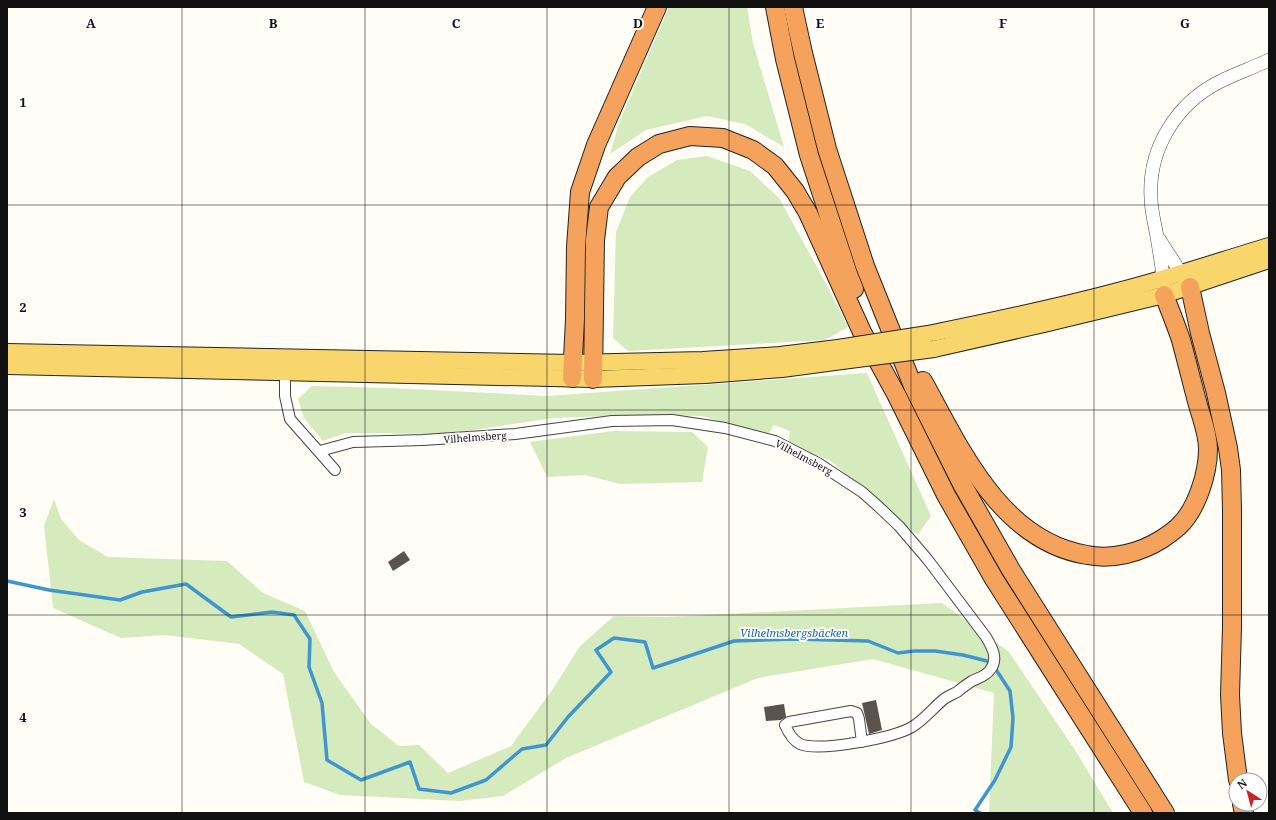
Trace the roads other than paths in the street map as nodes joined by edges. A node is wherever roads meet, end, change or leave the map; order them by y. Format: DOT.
graph roads {
  1 [pos="657,7"];
  2 [pos="775,7"];
  3 [pos="794,7"];
  4 [pos="1269,60"];
  5 [pos="1157,236"];
  6 [pos="1269,246"];
  7 [pos="1269,260"];
  8 [pos="1185,280"];
  9 [pos="872,284"];
  10 [pos="1164,287"];
  11 [pos="7,352"];
  12 [pos="286,365"];
  13 [pos="7,366"];
  14 [pos="572,370"];
  15 [pos="593,370"];
  16 [pos="896,394"];
  17 [pos="320,451"];
  18 [pos="335,470"];
  19 [pos="862,742"];
  20 [pos="1237,772"];
  21 [pos="1143,813"];
  22 [pos="1165,813"];
  1 -- 14 [label="highway"];
  2 -- 16 [label="highway"];
  3 -- 9 [label="highway"];
  4 -- 5 [label="street"];
  5 -- 8 [label="street"];
  5 -- 10 [label="street"];
  6 -- 8 [label="main road"];
  7 -- 8 [label="main road"];
  8 -- 10 [label="main road"];
  8 -- 20 [label="highway"];
  9 -- 10 [label="highway"];
  9 -- 22 [label="highway"];
  10 -- 15 [label="main road, bridge"];
  11 -- 12 [label="main road"];
  12 -- 13 [label="main road"];
  12 -- 14 [label="main road"];
  12 -- 17 [label="street"];
  14 -- 15 [label="main road"];
  15 -- 16 [label="highway"];
  16 -- 21 [label="highway"];
  17 -- 18 [label="street"];
  17 -- 19 [label="street, Vilhelmsberg"];
  19 -- 19 [label="street, Vilhelmsberg"];
}
